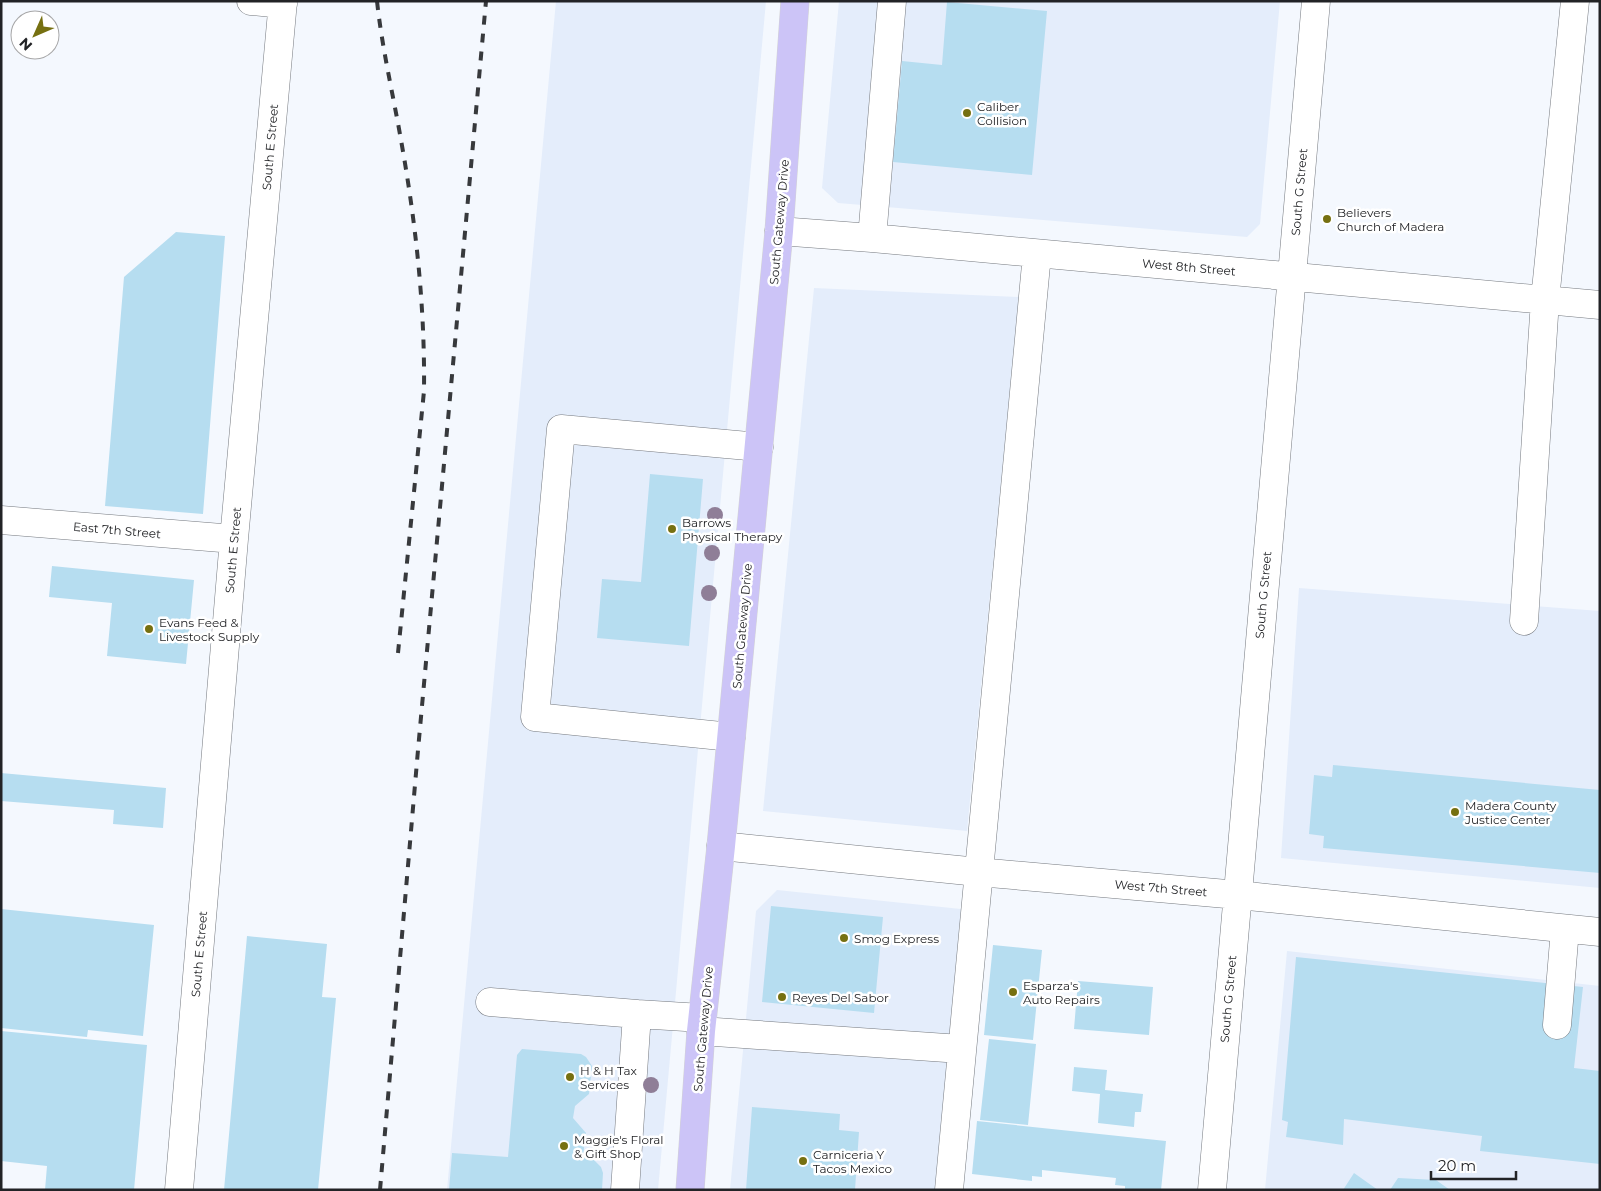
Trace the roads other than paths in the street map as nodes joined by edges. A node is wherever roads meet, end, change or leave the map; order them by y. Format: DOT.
graph roads {
  1 [pos="251,1"];
  2 [pos="796,1"];
  3 [pos="892,1"];
  4 [pos="1316,1"];
  5 [pos="1575,1"];
  6 [pos="283,3"];
  7 [pos="779,231"];
  8 [pos="872,238"];
  9 [pos="1037,254"];
  10 [pos="1291,276"];
  11 [pos="1546,300"];
  12 [pos="1600,305"];
  13 [pos="758,447"];
  14 [pos="1,520"];
  15 [pos="234,539"];
  16 [pos="1524,621"];
  17 [pos="731,738"];
  18 [pos="721,846"];
  19 [pos="978,872"];
  20 [pos="1238,895"];
  21 [pos="1565,929"];
  22 [pos="1600,932"];
  23 [pos="490,1002"];
  24 [pos="636,1014"];
  25 [pos="702,1025"];
  26 [pos="1557,1025"];
  27 [pos="961,1049"];
  28 [pos="179,1190"];
  29 [pos="625,1190"];
  30 [pos="690,1190"];
  31 [pos="948,1190"];
  32 [pos="1212,1190"];
  1 -- 6 [label="street"];
  2 -- 7 [label="main road, South Gateway Drive"];
  3 -- 8 [label="street"];
  4 -- 10 [label="street, South G Street"];
  5 -- 11 [label="street"];
  6 -- 15 [label="street, South E Street"];
  7 -- 8 [label="street, West 8th Street"];
  7 -- 13 [label="main road, South Gateway Drive"];
  8 -- 9 [label="street, West 8th Street"];
  9 -- 10 [label="street, West 8th Street"];
  9 -- 19 [label="street"];
  10 -- 11 [label="street, West 8th Street"];
  10 -- 20 [label="street, South G Street"];
  11 -- 12 [label="street, West 8th Street"];
  11 -- 16 [label="street"];
  13 -- 17 [label="main road, South Gateway Drive"];
  13 -- 17 [label="street"];
  14 -- 15 [label="street, East 7th Street"];
  15 -- 28 [label="street, South E Street"];
  17 -- 18 [label="main road, South Gateway Drive"];
  18 -- 19 [label="street, West 7th Street"];
  18 -- 25 [label="main road, South Gateway Drive"];
  19 -- 20 [label="street, West 7th Street"];
  19 -- 27 [label="street"];
  20 -- 21 [label="street, West 7th Street"];
  20 -- 32 [label="street, South G Street"];
  21 -- 22 [label="street, West 7th Street"];
  21 -- 26 [label="street"];
  23 -- 24 [label="street"];
  24 -- 25 [label="street"];
  24 -- 29 [label="street"];
  25 -- 27 [label="street"];
  25 -- 30 [label="main road, South Gateway Drive"];
  27 -- 31 [label="street"];
}
